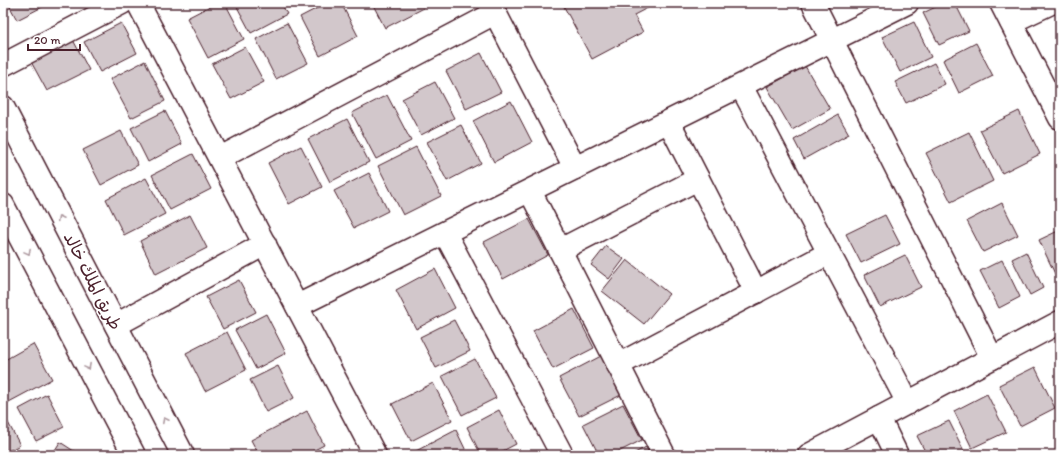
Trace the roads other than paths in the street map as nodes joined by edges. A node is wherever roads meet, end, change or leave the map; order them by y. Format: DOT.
graph roads {
  1 [pos="122,3"];
  2 [pos="138,3"];
  3 [pos="813,3"];
  4 [pos="907,3"];
  5 [pos="1051,3"];
  6 [pos="492,8"];
  7 [pos="1006,12"];
  8 [pos="832,41"];
  9 [pos="3,65"];
  10 [pos="741,86"];
  11 [pos="3,107"];
  12 [pos="1060,118"];
  13 [pos="668,122"];
  14 [pos="220,158"];
  15 [pos="575,168"];
  16 [pos="698,179"];
  17 [pos="530,191"];
  18 [pos="3,205"];
  19 [pos="444,233"];
  20 [pos="265,244"];
  21 [pos="560,250"];
  22 [pos="829,253"];
  23 [pos="756,292"];
  24 [pos="297,306"];
  25 [pos="1060,322"];
  26 [pos="116,325"];
  27 [pos="992,358"];
  28 [pos="618,365"];
  29 [pos="908,403"];
  30 [pos="879,418"];
  31 [pos="134,455"];
  32 [pos="182,455"];
  33 [pos="375,455"];
  34 [pos="562,455"];
  35 [pos="664,455"];
  36 [pos="809,455"];
  37 [pos="897,455"];
  1 -- 9 [label="street"];
  2 -- 14 [label="street"];
  3 -- 8 [label="street"];
  4 -- 8 [label="street"];
  5 -- 7 [label="street"];
  6 -- 14 [label="street"];
  6 -- 15 [label="street"];
  7 -- 12 [label="street"];
  8 -- 10 [label="street"];
  8 -- 27 [label="street"];
  10 -- 13 [label="street"];
  10 -- 22 [label="street"];
  26 -- 11 [label="street, طريق الملك خالد, one-way"];
  13 -- 15 [label="street"];
  13 -- 16 [label="street"];
  14 -- 20 [label="street"];
  15 -- 17 [label="street"];
  16 -- 21 [label="street"];
  16 -- 23 [label="street"];
  17 -- 19 [label="street"];
  17 -- 21 [label="street"];
  18 -- 31 [label="street, one-way"];
  19 -- 24 [label="street"];
  19 -- 34 [label="street"];
  20 -- 24 [label="street"];
  20 -- 26 [label="street"];
  21 -- 28 [label="street"];
  22 -- 23 [label="street"];
  22 -- 29 [label="street"];
  23 -- 28 [label="street"];
  24 -- 33 [label="street"];
  25 -- 27 [label="street"];
  32 -- 26 [label="street, طريق الملك خالد, one-way"];
  27 -- 29 [label="street"];
  28 -- 35 [label="street"];
  29 -- 30 [label="street"];
  30 -- 36 [label="street"];
  30 -- 37 [label="street"];
}
